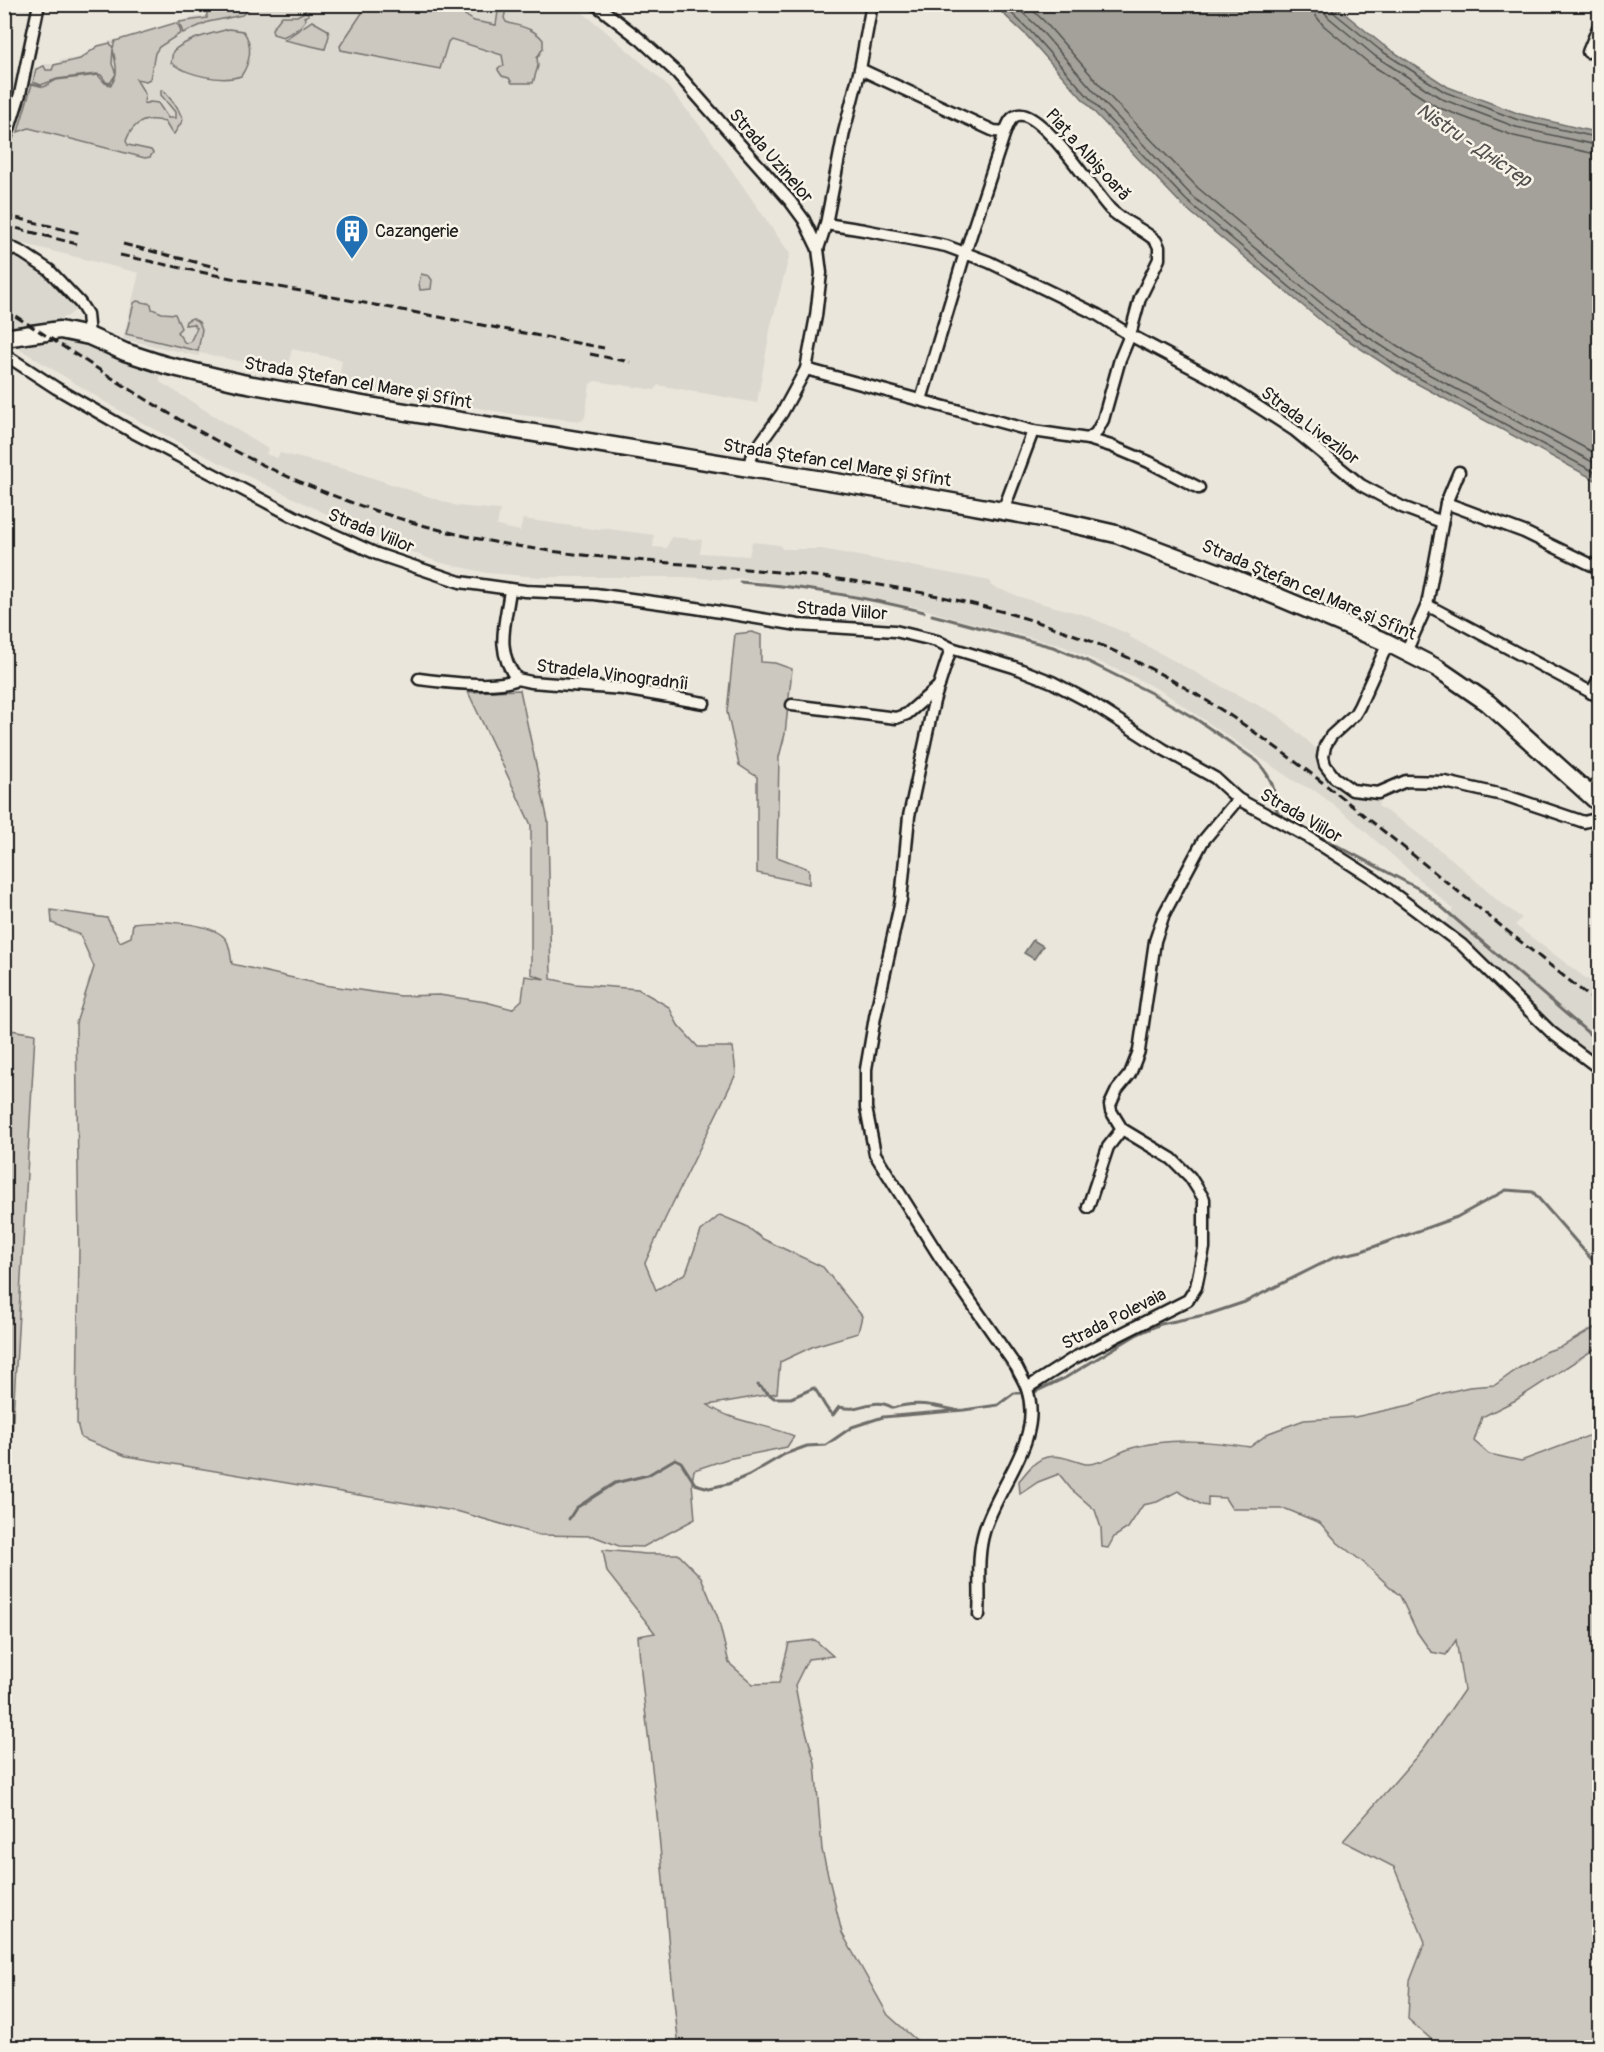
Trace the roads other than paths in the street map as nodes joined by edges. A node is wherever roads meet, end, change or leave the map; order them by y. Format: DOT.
graph roads {
  1 [pos="39,4"];
  2 [pos="595,4"];
  3 [pos="872,4"];
  4 [pos="1599,23"];
  5 [pos="1588,52"];
  6 [pos="860,69"];
  7 [pos="1005,132"];
  8 [pos="4,145"];
  9 [pos="826,224"];
  10 [pos="4,244"];
  11 [pos="818,249"];
  12 [pos="965,253"];
  13 [pos="1130,335"];
  14 [pos="89,336"];
  15 [pos="4,338"];
  16 [pos="4,354"];
  17 [pos="806,369"];
  18 [pos="921,400"];
  19 [pos="1033,431"];
  20 [pos="1088,439"];
  21 [pos="748,468"];
  22 [pos="1459,472"];
  23 [pos="1199,488"];
  24 [pos="1446,503"];
  25 [pos="1003,511"];
  26 [pos="1442,522"];
  27 [pos="1599,569"];
  28 [pos="510,590"];
  29 [pos="1428,605"];
  30 [pos="1388,643"];
  31 [pos="951,648"];
  32 [pos="1406,652"];
  33 [pos="1599,677"];
  34 [pos="418,679"];
  35 [pos="517,679"];
  36 [pos="939,686"];
  37 [pos="1595,695"];
  38 [pos="704,703"];
  39 [pos="792,705"];
  40 [pos="1599,780"];
  41 [pos="1238,799"];
  42 [pos="1594,799"];
  43 [pos="1599,818"];
  44 [pos="1599,1069"];
  45 [pos="1122,1129"];
  46 [pos="1088,1207"];
  47 [pos="1027,1388"];
  48 [pos="979,1615"];
  1 -- 8 [label="street"];
  2 -- 11 [label="street, Strada Uzinelor"];
  3 -- 6 [label="street"];
  4 -- 5 [label="street"];
  6 -- 7 [label="street"];
  6 -- 9 [label="street"];
  7 -- 12 [label="street"];
  7 -- 13 [label="street, Piața Albișoară"];
  9 -- 11 [label="street"];
  9 -- 12 [label="street, Strada Livezilor"];
  10 -- 14 [label="street"];
  11 -- 17 [label="street, Strada Uzinelor"];
  12 -- 13 [label="street, Strada Livezilor"];
  12 -- 18 [label="street"];
  13 -- 20 [label="street"];
  13 -- 26 [label="street, Strada Livezilor"];
  14 -- 15 [label="main road, Strada Ştefan cel Mare şi Sfînt"];
  14 -- 21 [label="main road, Strada Ştefan cel Mare şi Sfînt"];
  16 -- 28 [label="street, Strada Viilor"];
  17 -- 18 [label="street"];
  17 -- 21 [label="street, Strada Uzinelor"];
  18 -- 19 [label="street"];
  19 -- 20 [label="street"];
  19 -- 25 [label="street"];
  20 -- 23 [label="street"];
  21 -- 25 [label="main road, Strada Ştefan cel Mare şi Sfînt"];
  22 -- 24 [label="street"];
  24 -- 26 [label="street"];
  24 -- 27 [label="street"];
  25 -- 30 [label="main road, Strada Ştefan cel Mare şi Sfînt"];
  26 -- 29 [label="street"];
  28 -- 31 [label="street, Strada Viilor"];
  28 -- 35 [label="street, Stradela Vinogradnîi"];
  29 -- 32 [label="street"];
  29 -- 37 [label="street"];
  30 -- 32 [label="main road, Strada Ştefan cel Mare şi Sfînt"];
  30 -- 43 [label="street"];
  31 -- 36 [label="street"];
  31 -- 41 [label="street, Strada Viilor"];
  32 -- 42 [label="main road, Strada Ştefan cel Mare şi Sfînt"];
  33 -- 37 [label="street"];
  34 -- 35 [label="street, Stradela Vinogradnîi"];
  35 -- 38 [label="street, Stradela Vinogradnîi"];
  36 -- 39 [label="street"];
  36 -- 47 [label="street"];
  40 -- 42 [label="street"];
  41 -- 44 [label="street, Strada Viilor"];
  41 -- 45 [label="street"];
  45 -- 46 [label="street"];
  45 -- 47 [label="street, Strada Polevaia"];
  47 -- 48 [label="street"];
}
